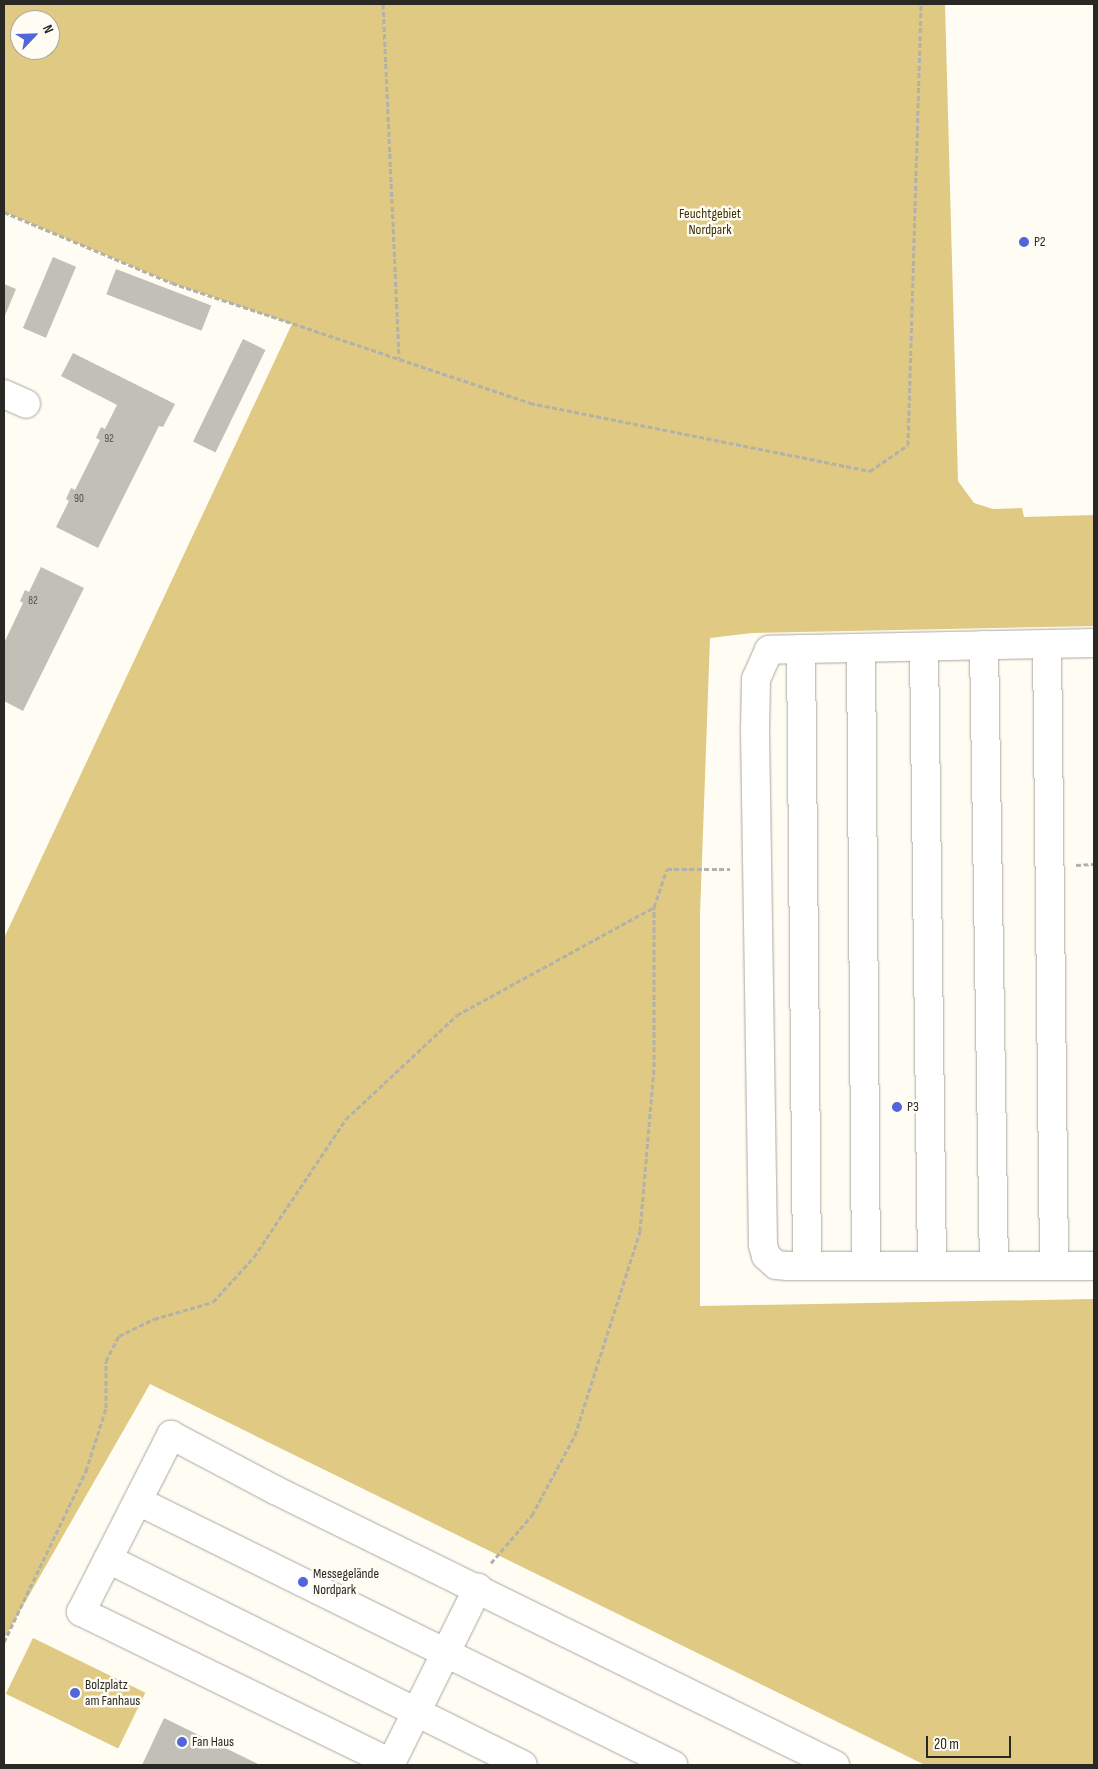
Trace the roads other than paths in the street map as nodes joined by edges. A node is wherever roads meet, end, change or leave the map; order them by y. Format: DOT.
graph roads {
  1 [pos="1094,643"];
  2 [pos="1047,644"];
  3 [pos="984,645"];
  4 [pos="924,646"];
  5 [pos="861,648"];
  6 [pos="800,649"];
  7 [pos="994,1265"];
  8 [pos="1054,1265"];
  9 [pos="807,1266"];
  10 [pos="866,1266"];
  11 [pos="932,1266"];
  12 [pos="1094,1266"];
  13 [pos="138,1501"];
  14 [pos="108,1559"];
  15 [pos="478,1588"];
  16 [pos="446,1652"];
  17 [pos="416,1712"];
  18 [pos="391,1764"];
  19 [pos="523,1765"];
  20 [pos="673,1765"];
  21 [pos="835,1765"];
  1 -- 2 [label="lane"];
  2 -- 3 [label="lane"];
  2 -- 8 [label="lane"];
  3 -- 4 [label="lane"];
  3 -- 7 [label="lane"];
  4 -- 5 [label="lane"];
  4 -- 11 [label="lane"];
  5 -- 6 [label="lane"];
  5 -- 10 [label="lane"];
  6 -- 9 [label="lane"];
  6 -- 9 [label="lane"];
  7 -- 8 [label="lane"];
  7 -- 11 [label="lane"];
  8 -- 12 [label="lane"];
  9 -- 10 [label="lane"];
  10 -- 11 [label="lane"];
  13 -- 14 [label="lane"];
  13 -- 15 [label="lane"];
  13 -- 16 [label="lane"];
  14 -- 17 [label="lane"];
  14 -- 18 [label="lane"];
  15 -- 16 [label="lane"];
  15 -- 21 [label="lane"];
  16 -- 17 [label="lane"];
  16 -- 20 [label="lane"];
  17 -- 18 [label="lane"];
  17 -- 19 [label="lane"];
}
